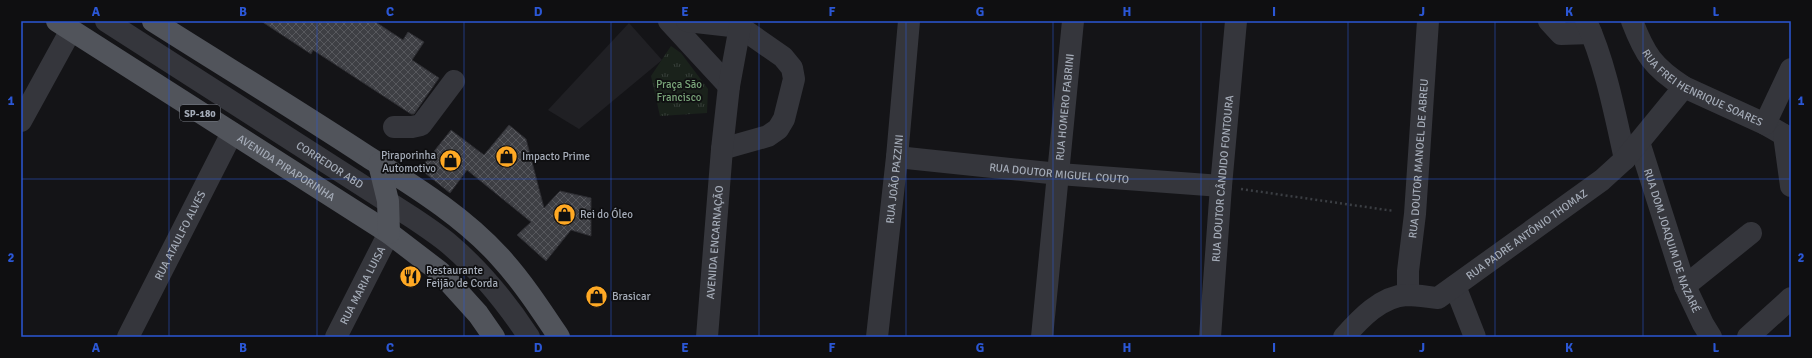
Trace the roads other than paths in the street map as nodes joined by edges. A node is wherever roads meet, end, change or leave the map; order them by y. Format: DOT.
graph roads {
  1 [pos="106,21"];
  2 [pos="153,21"];
  3 [pos="670,21"];
  4 [pos="687,21"];
  5 [pos="909,21"];
  6 [pos="1073,21"];
  7 [pos="1236,21"];
  8 [pos="1428,21"];
  9 [pos="1549,21"];
  10 [pos="1632,21"];
  11 [pos="740,24"];
  12 [pos="64,25"];
  13 [pos="1589,27"];
  14 [pos="1791,69"];
  15 [pos="454,81"];
  16 [pos="729,86"];
  17 [pos="1684,87"];
  18 [pos="21,121"];
  19 [pos="1765,124"];
  20 [pos="394,126"];
  21 [pos="232,133"];
  22 [pos="1787,137"];
  23 [pos="1639,142"];
  24 [pos="722,148"];
  25 [pos="897,157"];
  26 [pos="1625,159"];
  27 [pos="379,164"];
  28 [pos="1060,174"];
  29 [pos="1221,186"];
  30 [pos="1791,186"];
  31 [pos="388,201"];
  32 [pos="389,233"];
  33 [pos="1752,233"];
  34 [pos="1455,286"];
  35 [pos="1685,286"];
  36 [pos="1408,295"];
  37 [pos="1791,298"];
  38 [pos="128,337"];
  39 [pos="336,337"];
  40 [pos="494,337"];
  41 [pos="530,337"];
  42 [pos="559,337"];
  43 [pos="707,337"];
  44 [pos="877,337"];
  45 [pos="1042,337"];
  46 [pos="1210,337"];
  47 [pos="1344,337"];
  48 [pos="1475,337"];
  49 [pos="1711,337"];
  50 [pos="1748,337"];
  1 -- 31 [label="street, CORREDOR ABD"];
  2 -- 27 [label="main road"];
  3 -- 16 [label="street"];
  4 -- 11 [label="street"];
  5 -- 25 [label="street, RUA JOÃO PAZZINI"];
  6 -- 28 [label="street, RUA HOMERO FABRINI"];
  7 -- 29 [label="street, RUA DOUTOR CÂNDIDO FONTOURA"];
  8 -- 36 [label="street, RUA DOUTOR MANOEL DE ABREU"];
  9 -- 13 [label="street"];
  10 -- 17 [label="street, RUA FREI HENRIQUE SOARES"];
  11 -- 16 [label="street, AVENIDA ENCARNAÇÃO"];
  11 -- 24 [label="street"];
  12 -- 18 [label="street"];
  12 -- 21 [label="main road, AVENIDA PIRAPORINHA / SP-180"];
  13 -- 26 [label="street"];
  14 -- 19 [label="street"];
  15 -- 20 [label="street"];
  16 -- 24 [label="street, AVENIDA ENCARNAÇÃO"];
  17 -- 19 [label="street, RUA FREI HENRIQUE SOARES"];
  17 -- 23 [label="street, RUA PADRE ANTÔNIO THOMAZ"];
  19 -- 22 [label="street, RUA FREI HENRIQUE SOARES"];
  21 -- 32 [label="main road, AVENIDA PIRAPORINHA / SP-180"];
  21 -- 38 [label="street, RUA ATAULFO ALVES"];
  22 -- 30 [label="street"];
  23 -- 26 [label="street, RUA PADRE ANTÔNIO THOMAZ"];
  23 -- 35 [label="street, RUA DOM JOAQUIM DE NAZARÉ"];
  24 -- 43 [label="street, AVENIDA ENCARNAÇÃO"];
  25 -- 28 [label="street, RUA DOUTOR MIGUEL COUTO"];
  25 -- 44 [label="street, RUA JOÃO PAZZINI"];
  26 -- 34 [label="street, RUA PADRE ANTÔNIO THOMAZ"];
  27 -- 31 [label="main road"];
  27 -- 42 [label="main road"];
  28 -- 29 [label="street, RUA DOUTOR MIGUEL COUTO"];
  28 -- 45 [label="street, RUA HOMERO FABRINI"];
  29 -- 46 [label="street, RUA DOUTOR CÂNDIDO FONTOURA"];
  31 -- 32 [label="main road"];
  31 -- 41 [label="street, CORREDOR ABD"];
  32 -- 39 [label="street, RUA MARIA LUISA"];
  32 -- 40 [label="main road, AVENIDA PIRAPORINHA / SP-180"];
  33 -- 35 [label="street"];
  34 -- 36 [label="street, RUA PADRE ANTÔNIO THOMAZ"];
  34 -- 48 [label="street"];
  35 -- 49 [label="street, RUA DOM JOAQUIM DE NAZARÉ"];
  36 -- 47 [label="street, RUA PADRE ANTÔNIO THOMAZ"];
  37 -- 50 [label="street"];
}
